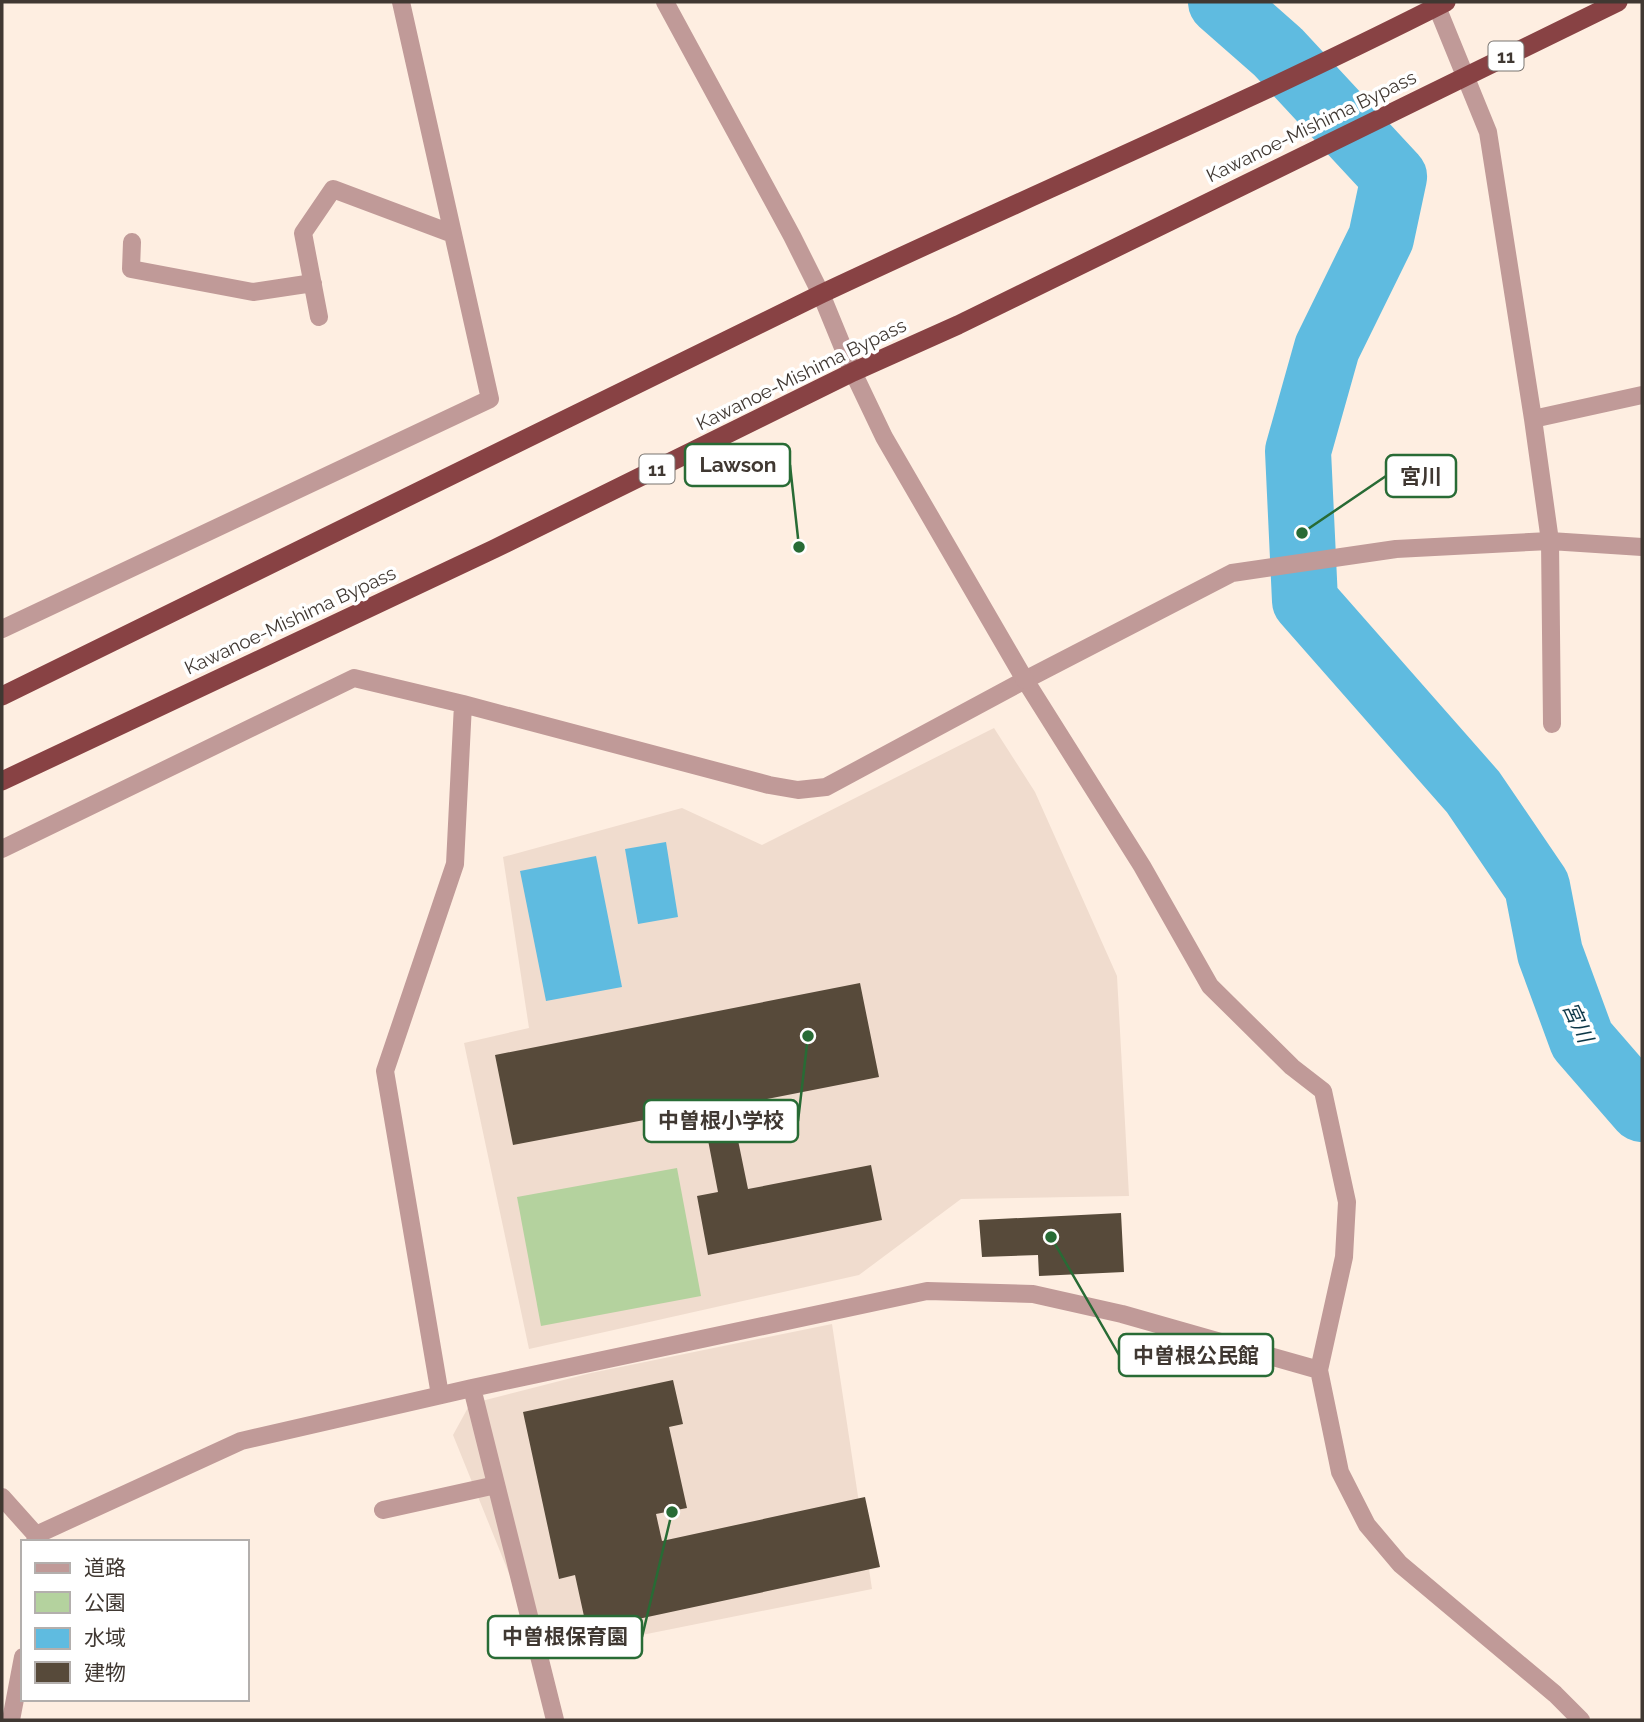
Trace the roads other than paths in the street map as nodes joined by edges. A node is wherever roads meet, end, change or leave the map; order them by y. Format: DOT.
graph roads {
  1 [pos="401,2"];
  2 [pos="665,2"];
  3 [pos="1618,2"];
  4 [pos="1439,3"];
  5 [pos="1465,76"];
  6 [pos="453,234"];
  7 [pos="132,242"];
  8 [pos="313,283"];
  9 [pos="821,294"];
  10 [pos="319,317"];
  11 [pos="853,372"];
  12 [pos="1642,395"];
  13 [pos="1533,419"];
  14 [pos="1549,541"];
  15 [pos="1642,547"];
  16 [pos="2,629"];
  17 [pos="1024,680"];
  18 [pos="2,696"];
  19 [pos="463,704"];
  20 [pos="1552,724"];
  21 [pos="2,781"];
  22 [pos="2,849"];
  23 [pos="1319,1370"];
  24 [pos="472,1388"];
  25 [pos="440,1395"];
  26 [pos="496,1485"];
  27 [pos="2,1497"];
  28 [pos="383,1510"];
  29 [pos="35,1538"];
  30 [pos="21,1668"];
  31 [pos="11,1720"];
  32 [pos="555,1720"];
  33 [pos="1581,1720"];
  1 -- 6 [label="street"];
  2 -- 9 [label="street"];
  3 -- 5 [label="highway, Kawanoe-Mishima Bypass / 11"];
  4 -- 5 [label="street"];
  4 -- 9 [label="highway"];
  5 -- 11 [label="highway, Kawanoe-Mishima Bypass / 11"];
  5 -- 13 [label="street"];
  6 -- 8 [label="street"];
  6 -- 16 [label="street"];
  7 -- 8 [label="street"];
  8 -- 10 [label="street"];
  9 -- 11 [label="street"];
  9 -- 18 [label="highway"];
  11 -- 17 [label="street"];
  11 -- 21 [label="highway, Kawanoe-Mishima Bypass / 11"];
  12 -- 13 [label="street"];
  13 -- 14 [label="street"];
  14 -- 15 [label="street"];
  14 -- 17 [label="street"];
  14 -- 20 [label="street"];
  17 -- 19 [label="street"];
  17 -- 23 [label="street"];
  19 -- 22 [label="street"];
  19 -- 25 [label="street"];
  23 -- 24 [label="street"];
  23 -- 33 [label="street"];
  24 -- 25 [label="street"];
  24 -- 26 [label="street"];
  25 -- 29 [label="street"];
  26 -- 28 [label="street"];
  26 -- 32 [label="street"];
  27 -- 29 [label="street"];
  30 -- 31 [label="street"];
}
